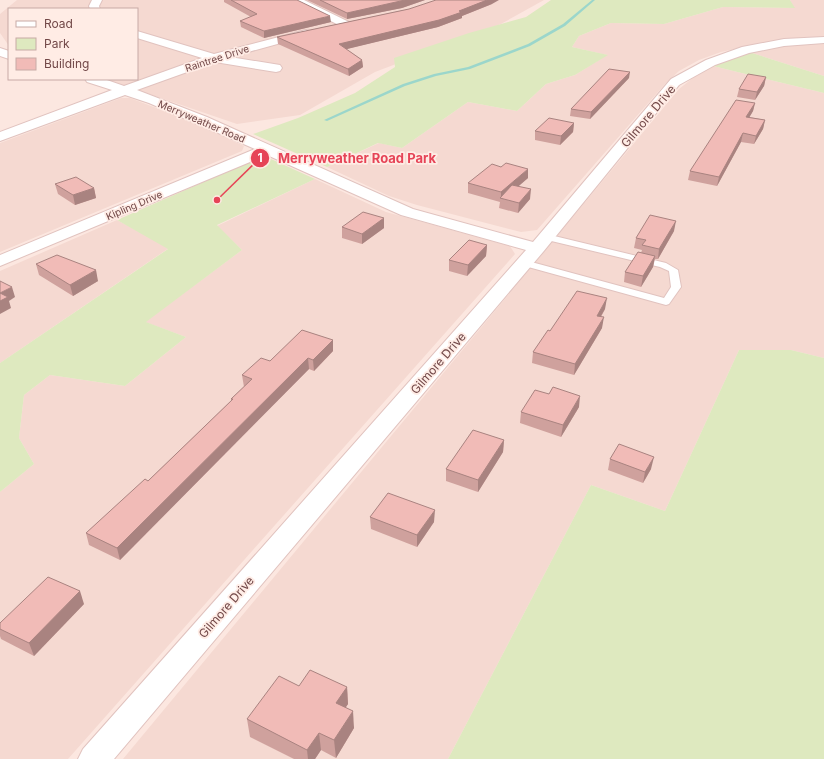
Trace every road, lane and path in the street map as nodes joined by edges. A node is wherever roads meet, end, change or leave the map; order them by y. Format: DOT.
graph roads {
  1 [pos="296,0"];
  2 [pos="332,28"];
  3 [pos="316,31"];
  4 [pos="138,34"];
  5 [pos="824,40"];
  6 [pos="214,58"];
  7 [pos="276,68"];
  8 [pos="94,80"];
  9 [pos="124,90"];
  10 [pos="0,137"];
  11 [pos="268,149"];
  12 [pos="536,249"];
  13 [pos="0,261"];
  14 [pos="94,759"];
  1 -- 2 [label="street"];
  3 -- 6 [label="street, Raintree Drive"];
  4 -- 6 [label="street"];
  5 -- 12 [label="street, Gilmore Drive"];
  6 -- 7 [label="street"];
  6 -- 9 [label="street, Raintree Drive"];
  8 -- 9 [label="street, Merryweather Road"];
  9 -- 10 [label="street, Raintree Drive"];
  9 -- 11 [label="street, Merryweather Road"];
  11 -- 12 [label="street, Merryweather Road"];
  11 -- 13 [label="street, Kipling Drive"];
  12 -- 12 [label="lane"];
  12 -- 14 [label="street, Gilmore Drive"];
}
